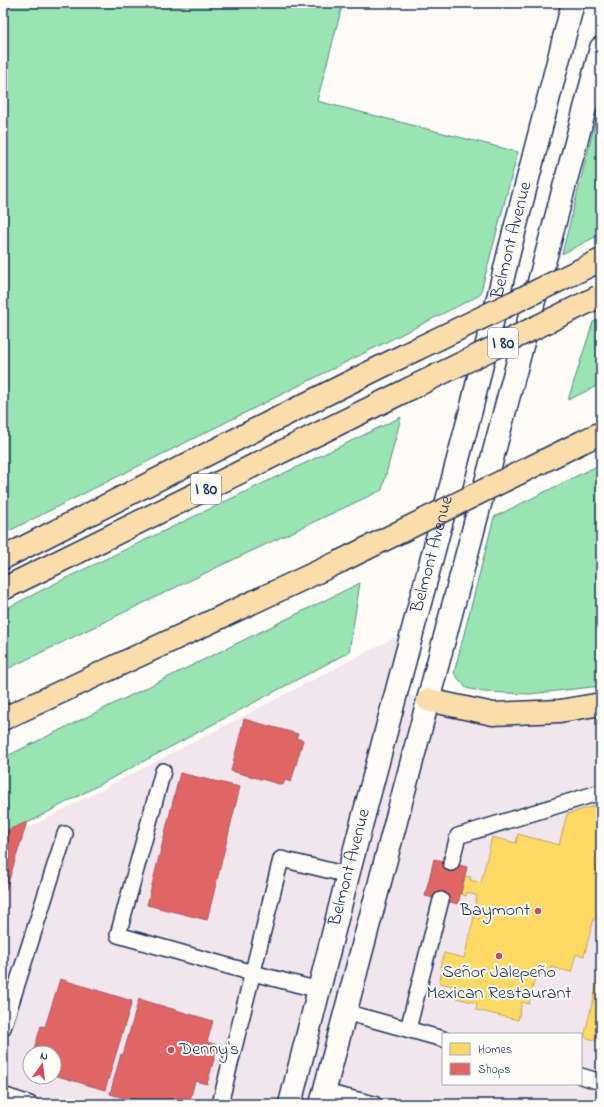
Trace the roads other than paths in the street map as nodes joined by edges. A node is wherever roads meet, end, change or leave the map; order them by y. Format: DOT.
graph roads {
  1 [pos="573,3"];
  2 [pos="601,48"];
  3 [pos="601,260"];
  4 [pos="599,296"];
  5 [pos="592,437"];
  6 [pos="3,558"];
  7 [pos="3,589"];
  8 [pos="395,692"];
  9 [pos="428,700"];
  10 [pos="601,704"];
  11 [pos="3,719"];
  12 [pos="163,770"];
  13 [pos="601,792"];
  14 [pos="65,834"];
  15 [pos="451,863"];
  16 [pos="348,875"];
  17 [pos="441,900"];
  18 [pos="253,973"];
  19 [pos="319,990"];
  20 [pos="345,1012"];
  21 [pos="3,1028"];
  22 [pos="408,1029"];
  23 [pos="442,1039"];
  24 [pos="582,1076"];
  25 [pos="601,1082"];
  26 [pos="3,1095"];
  27 [pos="323,1098"];
  28 [pos="30,1104"];
  29 [pos="220,1104"];
  30 [pos="290,1104"];
  31 [pos="374,1104"];
  1 -- 8 [label="main road, Belmont Avenue"];
  2 -- 9 [label="main road, Belmont Avenue"];
  3 -- 6 [label="highway, bridge"];
  4 -- 7 [label="highway, I 80, bridge"];
  5 -- 11 [label="highway, bridge"];
  8 -- 9 [label="main road"];
  8 -- 16 [label="main road, Belmont Avenue"];
  9 -- 10 [label="highway"];
  9 -- 20 [label="main road, Belmont Avenue"];
  12 -- 18 [label="lane"];
  13 -- 15 [label="lane"];
  14 -- 21 [label="lane"];
  16 -- 18 [label="lane"];
  16 -- 19 [label="main road, Belmont Avenue"];
  17 -- 22 [label="lane"];
  18 -- 19 [label="lane"];
  18 -- 29 [label="lane"];
  19 -- 30 [label="main road, Belmont Avenue"];
  20 -- 22 [label="lane"];
  20 -- 27 [label="main road, Belmont Avenue"];
  22 -- 23 [label="lane"];
  24 -- 25 [label="lane"];
  26 -- 28 [label="lane"];
  27 -- 31 [label="lane"];
}
